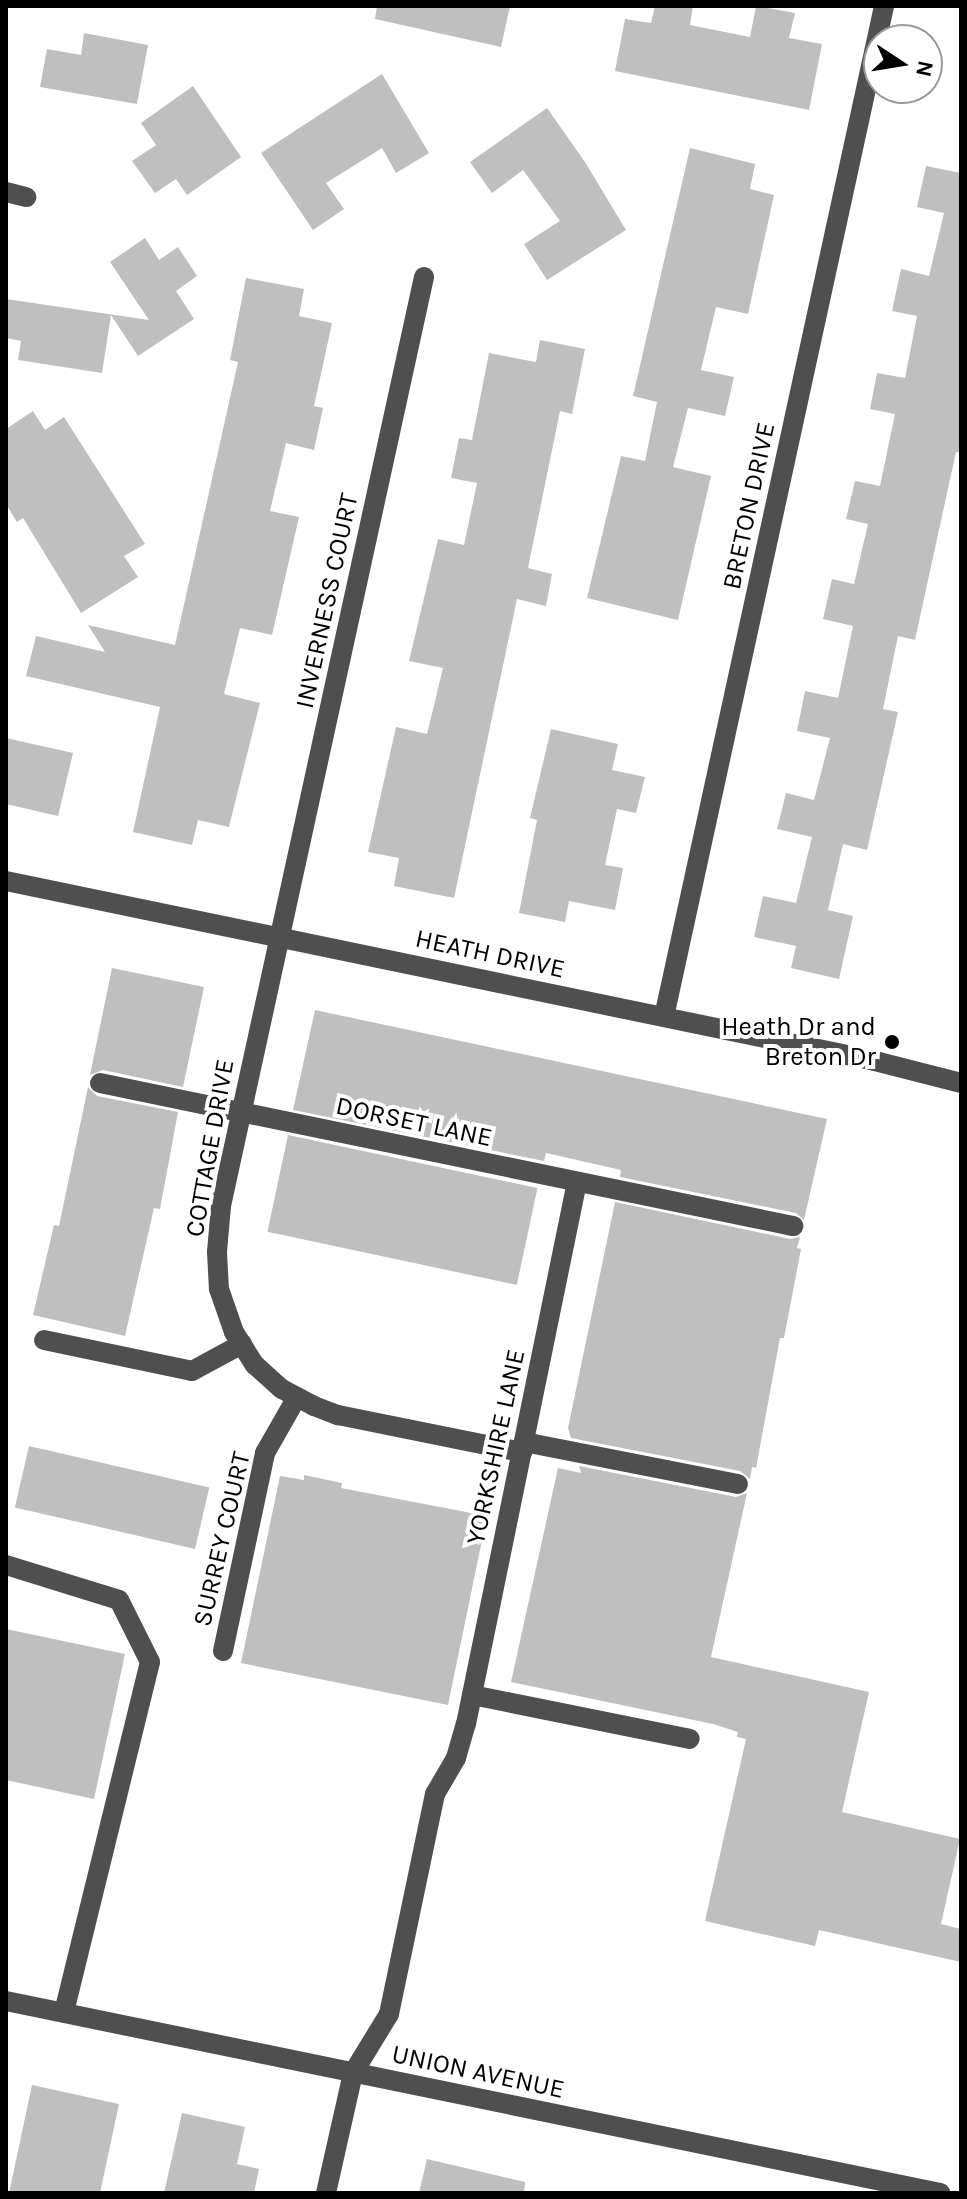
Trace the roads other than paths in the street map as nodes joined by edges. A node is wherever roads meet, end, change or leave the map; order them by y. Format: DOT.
graph roads {
  1 [pos="884,6"];
  2 [pos="424,277"];
  3 [pos="6,881"];
  4 [pos="279,936"];
  5 [pos="664,1017"];
  6 [pos="100,1083"];
  7 [pos="961,1083"];
  8 [pos="241,1113"];
  9 [pos="577,1182"];
  10 [pos="793,1226"];
  11 [pos="44,1340"];
  12 [pos="242,1344"];
  13 [pos="297,1397"];
  14 [pos="523,1447"];
  15 [pos="738,1484"];
  16 [pos="6,1565"];
  17 [pos="223,1651"];
  18 [pos="472,1695"];
  19 [pos="690,1739"];
  20 [pos="6,2001"];
  21 [pos="64,2013"];
  22 [pos="353,2073"];
  23 [pos="326,2193"];
  24 [pos="940,2193"];
  1 -- 5 [label="street, BRETON DRIVE"];
  2 -- 4 [label="street, INVERNESS COURT"];
  3 -- 4 [label="street, HEATH DRIVE"];
  4 -- 5 [label="street, HEATH DRIVE"];
  4 -- 8 [label="street, COTTAGE DRIVE"];
  5 -- 7 [label="street, HEATH DRIVE"];
  6 -- 8 [label="street, DORSET LANE"];
  8 -- 9 [label="street, DORSET LANE"];
  8 -- 12 [label="street, COTTAGE DRIVE"];
  9 -- 10 [label="street, DORSET LANE"];
  9 -- 14 [label="street, YORKSHIRE LANE"];
  11 -- 12 [label="street"];
  12 -- 13 [label="street, COTTAGE DRIVE"];
  13 -- 14 [label="street, COTTAGE DRIVE"];
  13 -- 17 [label="street, SURREY COURT"];
  14 -- 15 [label="street, COTTAGE DRIVE"];
  14 -- 18 [label="street, YORKSHIRE LANE"];
  16 -- 21 [label="street"];
  18 -- 19 [label="street"];
  18 -- 22 [label="street, YORKSHIRE LANE"];
  20 -- 21 [label="street, UNION AVENUE"];
  21 -- 22 [label="street, UNION AVENUE"];
  22 -- 23 [label="street, YORKSHIRE LANE"];
  22 -- 24 [label="street, UNION AVENUE"];
}
